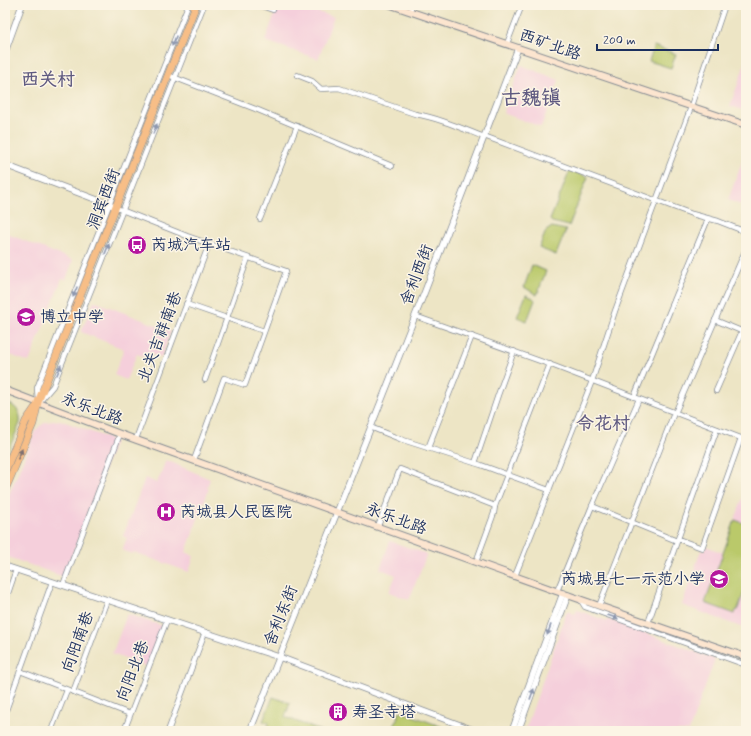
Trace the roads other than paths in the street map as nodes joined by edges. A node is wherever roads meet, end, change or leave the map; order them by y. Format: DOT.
graph roads {
  1 [pos="22,5"];
  2 [pos="188,5"];
  3 [pos="196,5"];
  4 [pos="204,5"];
  5 [pos="259,5"];
  6 [pos="391,5"];
  7 [pos="403,5"];
  8 [pos="522,5"];
  9 [pos="725,5"];
  10 [pos="411,6"];
  11 [pos="273,10"];
  12 [pos="508,41"];
  13 [pos="518,48"];
  14 [pos="5,52"];
  15 [pos="297,75"];
  16 [pos="172,76"];
  17 [pos="691,105"];
  18 [pos="746,122"];
  19 [pos="746,125"];
  20 [pos="297,126"];
  21 [pos="484,136"];
  22 [pos="5,165"];
  23 [pos="392,166"];
  24 [pos="656,201"];
  25 [pos="116,207"];
  26 [pos="260,219"];
  27 [pos="708,219"];
  28 [pos="746,232"];
  29 [pos="209,244"];
  30 [pos="746,249"];
  31 [pos="248,258"];
  32 [pos="186,304"];
  33 [pos="415,316"];
  34 [pos="227,318"];
  35 [pos="715,320"];
  36 [pos="746,322"];
  37 [pos="264,332"];
  38 [pos="744,332"];
  39 [pos="472,336"];
  40 [pos="514,351"];
  41 [pos="550,364"];
  42 [pos="205,380"];
  43 [pos="592,381"];
  44 [pos="5,390"];
  45 [pos="716,391"];
  46 [pos="634,397"];
  47 [pos="639,399"];
  48 [pos="38,402"];
  49 [pos="675,413"];
  50 [pos="370,427"];
  51 [pos="717,429"];
  52 [pos="120,434"];
  53 [pos="136,439"];
  54 [pos="743,439"];
  55 [pos="428,448"];
  56 [pos="194,460"];
  57 [pos="476,463"];
  58 [pos="5,471"];
  59 [pos="507,474"];
  60 [pos="5,490"];
  61 [pos="549,490"];
  62 [pos="495,506"];
  63 [pos="592,506"];
  64 [pos="337,511"];
  65 [pos="632,522"];
  66 [pos="378,526"];
  67 [pos="677,540"];
  68 [pos="476,562"];
  69 [pos="5,566"];
  70 [pos="16,570"];
  71 [pos="516,576"];
  72 [pos="52,582"];
  73 [pos="63,585"];
  74 [pos="563,593"];
  75 [pos="580,599"];
  76 [pos="107,600"];
  77 [pos="5,602"];
  78 [pos="599,606"];
  79 [pos="167,620"];
  80 [pos="648,623"];
  81 [pos="206,632"];
  82 [pos="279,657"];
  83 [pos="746,657"];
  84 [pos="746,665"];
  85 [pos="20,671"];
  86 [pos="67,690"];
  87 [pos="74,692"];
  88 [pos="5,713"];
  89 [pos="130,714"];
  90 [pos="51,731"];
  91 [pos="124,731"];
  92 [pos="168,731"];
  93 [pos="250,731"];
  94 [pos="476,731"];
  95 [pos="512,731"];
  96 [pos="518,731"];
  1 -- 14 [label="street"];
  2 -- 25 [label="street, one-way"];
  3 -- 16 [label="main road, 洞宾西街"];
  4 -- 16 [label="street"];
  5 -- 11 [label="street"];
  6 -- 13 [label="main road, 西矿北路"];
  7 -- 10 [label="main road, 西矿北路"];
  8 -- 12 [label="street"];
  9 -- 17 [label="street"];
  10 -- 12 [label="main road, 西矿北路"];
  12 -- 17 [label="main road, 西矿北路"];
  13 -- 17 [label="main road, 西矿北路"];
  13 -- 21 [label="street, 舍利西街"];
  15 -- 21 [label="street"];
  16 -- 20 [label="street"];
  16 -- 25 [label="main road, 洞宾西街"];
  17 -- 18 [label="main road, 西矿北路"];
  17 -- 19 [label="main road, 西矿北路"];
  17 -- 24 [label="street"];
  20 -- 23 [label="street"];
  20 -- 26 [label="street"];
  21 -- 24 [label="street"];
  21 -- 33 [label="street, 舍利西街"];
  22 -- 25 [label="street"];
  24 -- 27 [label="street"];
  24 -- 43 [label="street"];
  25 -- 29 [label="street"];
  25 -- 48 [label="main road, 洞宾西街"];
  27 -- 28 [label="street"];
  27 -- 46 [label="street"];
  29 -- 31 [label="street"];
  29 -- 32 [label="street, 北关吉祥南巷"];
  30 -- 35 [label="street"];
  31 -- 34 [label="street"];
  31 -- 37 [label="street"];
  32 -- 34 [label="street"];
  32 -- 53 [label="street, 北关吉祥南巷"];
  33 -- 39 [label="street"];
  33 -- 50 [label="street, 舍利西街"];
  34 -- 37 [label="street"];
  34 -- 42 [label="street"];
  35 -- 38 [label="street"];
  35 -- 49 [label="street"];
  36 -- 38 [label="street"];
  37 -- 56 [label="street"];
  38 -- 45 [label="street"];
  39 -- 40 [label="street"];
  39 -- 55 [label="street"];
  40 -- 41 [label="street"];
  40 -- 57 [label="street"];
  41 -- 43 [label="street"];
  41 -- 59 [label="street"];
  43 -- 46 [label="street"];
  43 -- 61 [label="street"];
  44 -- 48 [label="main road, 永乐北路"];
  46 -- 47 [label="street"];
  47 -- 49 [label="street"];
  47 -- 63 [label="street"];
  48 -- 52 [label="main road, 永乐北路"];
  48 -- 58 [label="main road"];
  60 -- 48 [label="main road, one-way"];
  49 -- 51 [label="street"];
  49 -- 65 [label="street"];
  50 -- 55 [label="street"];
  50 -- 64 [label="street, 舍利西街"];
  51 -- 54 [label="street"];
  51 -- 67 [label="street"];
  52 -- 53 [label="main road, 永乐北路"];
  52 -- 73 [label="street"];
  53 -- 56 [label="main road, 永乐北路"];
  54 -- 67 [label="street"];
  55 -- 57 [label="street"];
  56 -- 64 [label="main road, 永乐北路"];
  57 -- 59 [label="street"];
  59 -- 61 [label="street"];
  59 -- 62 [label="street"];
  61 -- 71 [label="street"];
  62 -- 66 [label="street"];
  62 -- 68 [label="street"];
  63 -- 65 [label="street"];
  63 -- 74 [label="street"];
  64 -- 66 [label="main road, 永乐北路"];
  64 -- 82 [label="street, 舍利东街"];
  65 -- 67 [label="street"];
  65 -- 78 [label="street"];
  66 -- 68 [label="main road, 永乐北路"];
  67 -- 80 [label="street"];
  68 -- 71 [label="main road, 永乐北路"];
  69 -- 70 [label="street"];
  70 -- 72 [label="street"];
  70 -- 77 [label="street"];
  71 -- 74 [label="main road, 永乐北路"];
  72 -- 73 [label="street"];
  72 -- 85 [label="street"];
  73 -- 76 [label="street"];
  74 -- 75 [label="main road, 永乐北路"];
  74 -- 95 [label="street, one-way"];
  96 -- 74 [label="street, one-way"];
  75 -- 78 [label="main road, 永乐北路"];
  75 -- 84 [label="street, one-way"];
  76 -- 79 [label="street"];
  76 -- 87 [label="street, 向阳南巷"];
  78 -- 80 [label="main road, 永乐北路"];
  79 -- 81 [label="street"];
  79 -- 89 [label="street, 向阳北巷"];
  80 -- 83 [label="main road, 永乐北路"];
  81 -- 82 [label="street"];
  81 -- 92 [label="street"];
  82 -- 93 [label="street, 舍利东街"];
  82 -- 94 [label="street"];
  85 -- 86 [label="street"];
  85 -- 88 [label="street"];
  86 -- 87 [label="street"];
  86 -- 90 [label="street"];
  87 -- 89 [label="street"];
  89 -- 91 [label="street, 向阳北巷"];
}
